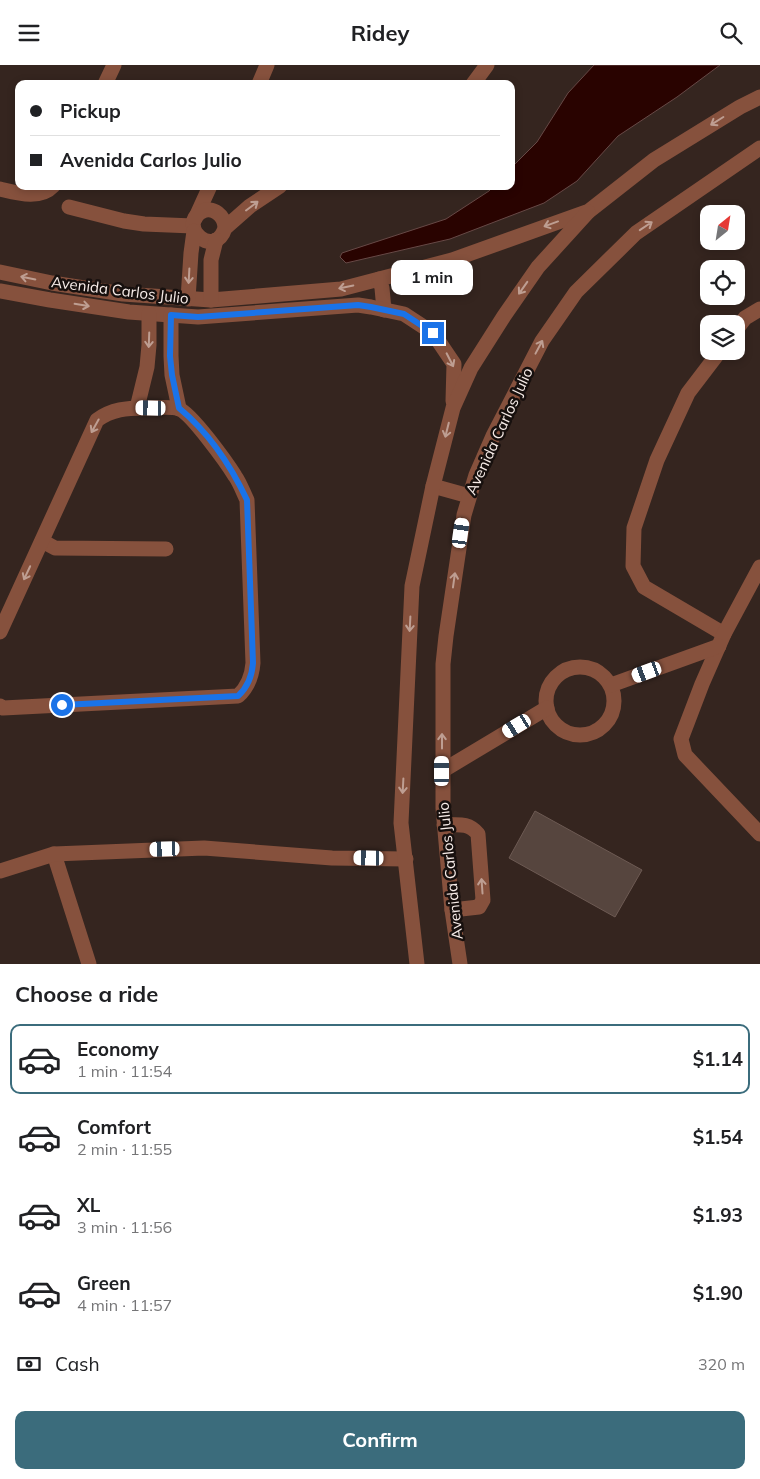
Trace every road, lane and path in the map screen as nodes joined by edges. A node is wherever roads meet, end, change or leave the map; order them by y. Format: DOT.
graph roads {
  1 [pos="114,65"];
  2 [pos="267,65"];
  3 [pos="487,65"];
  4 [pos="107,80"];
  5 [pos="260,80"];
  6 [pos="476,80"];
  7 [pos="760,97"];
  8 [pos="760,149"];
  9 [pos="0,189"];
  10 [pos="50,190"];
  11 [pos="208,190"];
  12 [pos="274,190"];
  13 [pos="69,207"];
  14 [pos="588,211"];
  15 [pos="194,226"];
  16 [pos="221,234"];
  17 [pos="0,273"];
  18 [pos="378,279"];
  19 [pos="52,283"];
  20 [pos="0,291"];
  21 [pos="188,299"];
  22 [pos="50,300"];
  23 [pos="211,300"];
  24 [pos="760,309"];
  25 [pos="384,310"];
  26 [pos="149,313"];
  27 [pos="171,315"];
  28 [pos="745,319"];
  29 [pos="713,360"];
  30 [pos="137,408"];
  31 [pos="179,408"];
  32 [pos="453,408"];
  33 [pos="433,486"];
  34 [pos="469,496"];
  35 [pos="42,541"];
  36 [pos="166,549"];
  37 [pos="760,567"];
  38 [pos="0,632"];
  39 [pos="721,640"];
  40 [pos="611,685"];
  41 [pos="0,706"];
  42 [pos="547,708"];
  43 [pos="442,771"];
  44 [pos="444,825"];
  45 [pos="760,834"];
  46 [pos="54,854"];
  47 [pos="406,859"];
  48 [pos="0,871"];
  49 [pos="452,910"];
  50 [pos="89,964"];
  51 [pos="417,964"];
  52 [pos="460,964"];
  1 -- 4 [label="street"];
  2 -- 5 [label="street"];
  3 -- 6 [label="street"];
  7 -- 14 [label="street, Avenida Carlos Julio, one-way"];
  34 -- 8 [label="street, Avenida Carlos Julio, one-way"];
  9 -- 10 [label="street"];
  11 -- 15 [label="street"];
  16 -- 12 [label="street, one-way"];
  13 -- 15 [label="street"];
  14 -- 18 [label="street, Avenida Carlos Julio, one-way"];
  14 -- 32 [label="street, Avenida Carlos Julio, one-way"];
  15 -- 16 [label="street"];
  15 -- 16 [label="street"];
  15 -- 21 [label="street, one-way"];
  16 -- 23 [label="street"];
  19 -- 17 [label="street, Avenida Carlos Julio, one-way"];
  18 -- 23 [label="street, Avenida Carlos Julio, one-way"];
  18 -- 25 [label="street"];
  19 -- 21 [label="street, Avenida Carlos Julio"];
  19 -- 22 [label="street"];
  20 -- 22 [label="street, Avenida Carlos Julio"];
  21 -- 23 [label="street, Avenida Carlos Julio"];
  22 -- 26 [label="street, Avenida Carlos Julio, one-way"];
  24 -- 28 [label="street"];
  25 -- 27 [label="street, Avenida Carlos Julio"];
  25 -- 32 [label="street, Avenida Carlos Julio, one-way"];
  26 -- 27 [label="street, Avenida Carlos Julio"];
  26 -- 30 [label="street, one-way"];
  27 -- 31 [label="street"];
  29 -- 39 [label="street"];
  30 -- 31 [label="street"];
  30 -- 35 [label="street, one-way"];
  31 -- 41 [label="street"];
  32 -- 33 [label="street, Avenida Carlos Julio, one-way"];
  33 -- 34 [label="street"];
  33 -- 47 [label="street, Avenida Carlos Julio, one-way"];
  43 -- 34 [label="street, Avenida Carlos Julio, one-way"];
  35 -- 36 [label="street"];
  35 -- 38 [label="street, one-way"];
  37 -- 39 [label="street"];
  39 -- 40 [label="street"];
  39 -- 45 [label="street"];
  40 -- 42 [label="street"];
  40 -- 42 [label="street"];
  42 -- 43 [label="street"];
  43 -- 44 [label="street, Avenida Carlos Julio"];
  44 -- 49 [label="street, Avenida Carlos Julio"];
  49 -- 44 [label="street, one-way"];
  46 -- 47 [label="street"];
  46 -- 48 [label="street"];
  46 -- 50 [label="street"];
  47 -- 51 [label="street, Avenida Carlos Julio"];
  49 -- 52 [label="street, Avenida Carlos Julio"];
}
